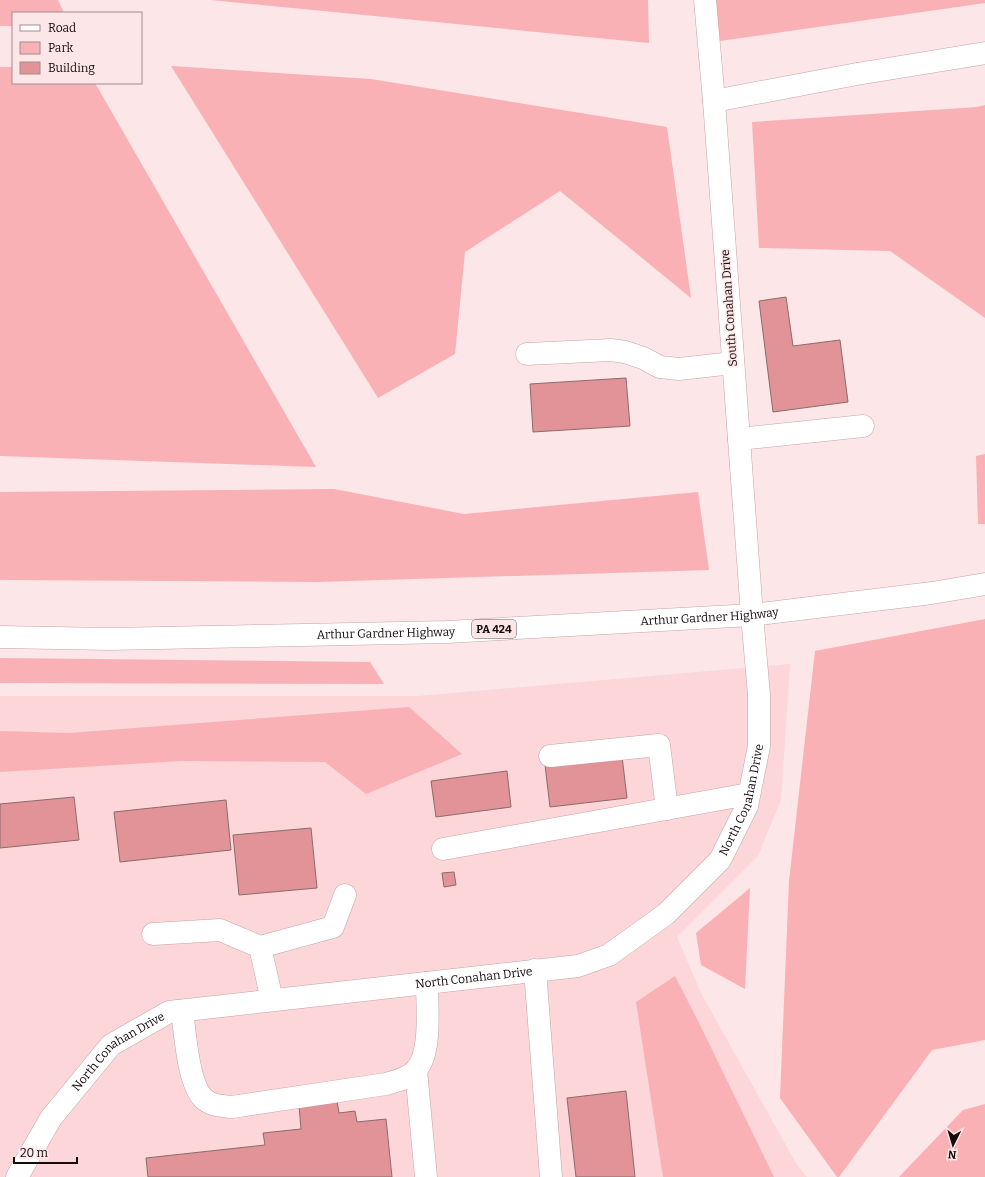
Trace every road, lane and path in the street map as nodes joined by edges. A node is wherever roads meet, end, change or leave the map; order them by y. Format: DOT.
graph roads {
  1 [pos="705,0"];
  2 [pos="985,53"];
  3 [pos="714,101"];
  4 [pos="527,354"];
  5 [pos="734,363"];
  6 [pos="863,426"];
  7 [pos="739,439"];
  8 [pos="985,584"];
  9 [pos="752,615"];
  10 [pos="0,637"];
  11 [pos="550,756"];
  12 [pos="749,794"];
  13 [pos="667,809"];
  14 [pos="443,849"];
  15 [pos="345,895"];
  16 [pos="153,934"];
  17 [pos="260,947"];
  18 [pos="535,970"];
  19 [pos="427,983"];
  20 [pos="272,1000"];
  21 [pos="182,1011"];
  22 [pos="416,1070"];
  23 [pos="17,1177"];
  24 [pos="426,1177"];
  25 [pos="551,1177"];
  1 -- 3 [label="street, South Conahan Drive"];
  2 -- 3 [label="street"];
  3 -- 5 [label="street, South Conahan Drive"];
  4 -- 5 [label="street"];
  5 -- 7 [label="street, South Conahan Drive"];
  6 -- 7 [label="street"];
  7 -- 9 [label="street, South Conahan Drive"];
  8 -- 9 [label="street, Arthur Gardner Highway / PA 424"];
  9 -- 10 [label="street, Arthur Gardner Highway / PA 424"];
  9 -- 12 [label="street, North Conahan Drive"];
  11 -- 13 [label="street"];
  12 -- 13 [label="street"];
  12 -- 18 [label="street, North Conahan Drive"];
  13 -- 14 [label="street"];
  15 -- 17 [label="street"];
  16 -- 17 [label="street"];
  17 -- 20 [label="street"];
  18 -- 19 [label="street, North Conahan Drive"];
  18 -- 25 [label="street"];
  19 -- 20 [label="street, North Conahan Drive"];
  19 -- 22 [label="street"];
  20 -- 21 [label="street, North Conahan Drive"];
  21 -- 22 [label="street"];
  21 -- 23 [label="street, North Conahan Drive"];
  22 -- 24 [label="street"];
}
